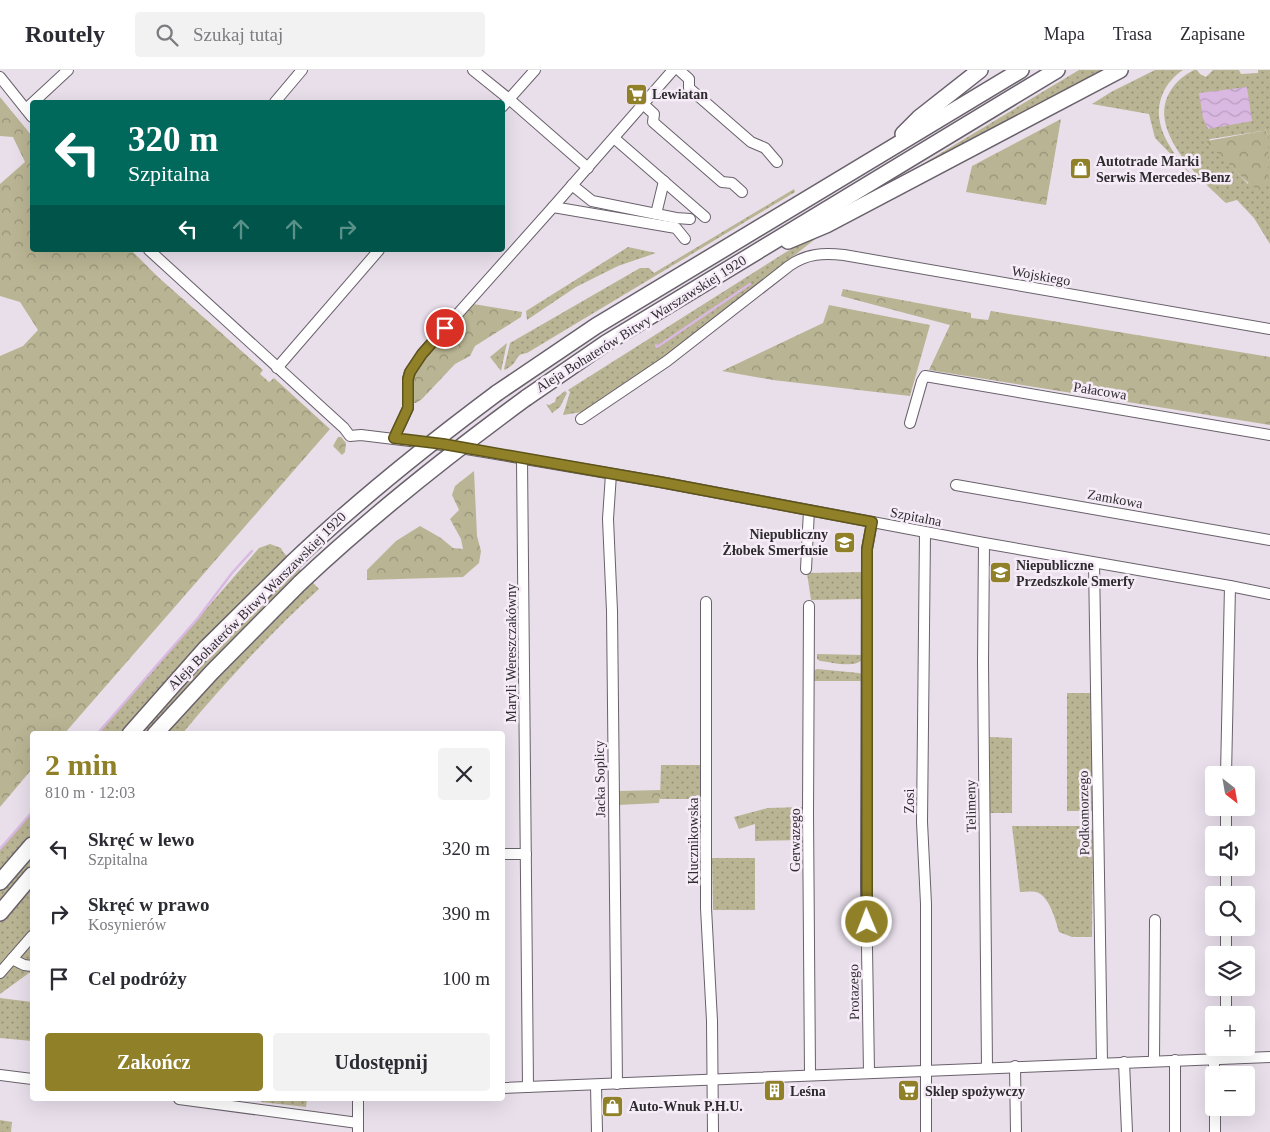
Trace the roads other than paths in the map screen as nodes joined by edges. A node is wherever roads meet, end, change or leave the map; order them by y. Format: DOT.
graph roads {
  1 [pos="68,70"];
  2 [pos="302,70"];
  3 [pos="473,70"];
  4 [pos="535,70"];
  5 [pos="673,70"];
  6 [pos="679,70"];
  7 [pos="980,70"];
  8 [pos="1021,70"];
  9 [pos="1058,70"];
  10 [pos="1120,70"];
  11 [pos="0,77"];
  12 [pos="41,100"];
  13 [pos="277,100"];
  14 [pos="503,100"];
  15 [pos="506,103"];
  16 [pos="643,104"];
  17 [pos="29,113"];
  18 [pos="614,138"];
  19 [pos="888,149"];
  20 [pos="777,162"];
  21 [pos="588,168"];
  22 [pos="664,181"];
  23 [pos="572,185"];
  24 [pos="742,192"];
  25 [pos="553,208"];
  26 [pos="656,214"];
  27 [pos="705,217"];
  28 [pos="690,219"];
  29 [pos="685,239"];
  30 [pos="152,252"];
  31 [pos="377,252"];
  32 [pos="729,267"];
  33 [pos="1270,329"];
  34 [pos="277,368"];
  35 [pos="581,419"];
  36 [pos="910,423"];
  37 [pos="1270,435"];
  38 [pos="394,438"];
  39 [pos="522,459"];
  40 [pos="611,474"];
  41 [pos="956,485"];
  42 [pos="809,510"];
  43 [pos="872,522"];
  44 [pos="925,533"];
  45 [pos="1270,540"];
  46 [pos="984,543"];
  47 [pos="1094,563"];
  48 [pos="806,569"];
  49 [pos="1230,586"];
  50 [pos="1270,594"];
  51 [pos="706,602"];
  52 [pos="809,606"];
  53 [pos="133,731"];
  54 [pos="158,731"];
  55 [pos="1226,766"];
  56 [pos="30,847"];
  57 [pos="505,854"];
  58 [pos="526,854"];
  59 [pos="30,877"];
  60 [pos="0,882"];
  61 [pos="0,913"];
  62 [pos="1155,920"];
  63 [pos="30,938"];
  64 [pos="12,959"];
  65 [pos="30,966"];
  66 [pos="0,973"];
  67 [pos="1220,1056"];
  68 [pos="1255,1056"];
  69 [pos="1270,1057"];
  70 [pos="1214,1059"];
  71 [pos="1154,1060"];
  72 [pos="1175,1060"];
  73 [pos="1124,1062"];
  74 [pos="1102,1063"];
  75 [pos="1015,1066"];
  76 [pos="1214,1066"];
  77 [pos="987,1067"];
  78 [pos="925,1070"];
  79 [pos="869,1072"];
  80 [pos="810,1074"];
  81 [pos="0,1075"];
  82 [pos="30,1079"];
  83 [pos="713,1079"];
  84 [pos="617,1084"];
  85 [pos="596,1085"];
  86 [pos="528,1087"];
  87 [pos="505,1088"];
  88 [pos="192,1101"];
  89 [pos="358,1101"];
  90 [pos="1215,1116"];
  91 [pos="358,1127"];
  92 [pos="597,1132"];
  93 [pos="713,1132"];
  94 [pos="926,1132"];
  95 [pos="1016,1132"];
  96 [pos="1127,1132"];
  97 [pos="1175,1132"];
  98 [pos="1215,1132"];
  1 -- 12 [label="street"];
  2 -- 13 [label="street"];
  3 -- 14 [label="street"];
  4 -- 15 [label="street"];
  5 -- 16 [label="street"];
  6 -- 20 [label="street"];
  7 -- 19 [label="highway"];
  8 -- 19 [label="highway, Aleja Bohaterów Bitwy Warszawskiej 1920"];
  9 -- 32 [label="highway, Aleja Bohaterów Bitwy Warszawskiej 1920"];
  10 -- 32 [label="highway"];
  11 -- 17 [label="street"];
  15 -- 21 [label="street"];
  16 -- 18 [label="street"];
  16 -- 24 [label="street"];
  18 -- 21 [label="street"];
  18 -- 22 [label="street"];
  19 -- 53 [label="highway, Aleja Bohaterów Bitwy Warszawskiej 1920, bridge"];
  21 -- 23 [label="street"];
  22 -- 26 [label="street"];
  22 -- 27 [label="street"];
  23 -- 25 [label="street"];
  23 -- 26 [label="street"];
  25 -- 29 [label="street"];
  25 -- 38 [label="street"];
  26 -- 28 [label="street"];
  30 -- 34 [label="street, Szpitalna"];
  31 -- 34 [label="street"];
  32 -- 54 [label="highway, Aleja Bohaterów Bitwy Warszawskiej 1920, bridge"];
  33 -- 35 [label="street, Wojskiego"];
  34 -- 38 [label="street, Szpitalna"];
  36 -- 37 [label="street, Pałacowa"];
  38 -- 39 [label="street, Szpitalna"];
  39 -- 40 [label="street, Szpitalna"];
  39 -- 58 [label="street, Maryli Wereszczakówny"];
  40 -- 42 [label="street, Szpitalna"];
  40 -- 84 [label="street, Jacka Soplicy"];
  41 -- 45 [label="street, Zamkowa"];
  42 -- 43 [label="street, Szpitalna"];
  42 -- 48 [label="street"];
  43 -- 44 [label="street, Szpitalna"];
  43 -- 79 [label="street, Protazego"];
  44 -- 46 [label="street, Szpitalna"];
  44 -- 78 [label="street, Zosi"];
  46 -- 47 [label="street, Szpitalna"];
  46 -- 77 [label="street, Telimeny"];
  47 -- 49 [label="street, Szpitalna"];
  47 -- 74 [label="street, Podkomorzego"];
  49 -- 50 [label="street, Szpitalna"];
  49 -- 55 [label="street"];
  51 -- 83 [label="street, Klucznikowska"];
  52 -- 80 [label="street, Gerwazego"];
  56 -- 60 [label="highway"];
  57 -- 58 [label="street"];
  58 -- 86 [label="street, Maryli Wereszczakówny"];
  59 -- 61 [label="highway"];
  62 -- 71 [label="street"];
  63 -- 64 [label="street"];
  64 -- 65 [label="street"];
  64 -- 66 [label="street"];
  67 -- 70 [label="street"];
  68 -- 69 [label="street"];
  70 -- 72 [label="street"];
  70 -- 76 [label="street"];
  71 -- 72 [label="street"];
  71 -- 73 [label="street"];
  72 -- 97 [label="street"];
  73 -- 74 [label="street"];
  73 -- 96 [label="street"];
  74 -- 75 [label="street"];
  75 -- 77 [label="street"];
  75 -- 95 [label="street"];
  77 -- 78 [label="street"];
  78 -- 79 [label="street"];
  78 -- 94 [label="street, Zosi"];
  79 -- 80 [label="street"];
  80 -- 83 [label="street"];
  81 -- 82 [label="street"];
  83 -- 84 [label="street"];
  83 -- 93 [label="street, Klucznikowska"];
  84 -- 85 [label="street"];
  85 -- 86 [label="street"];
  85 -- 92 [label="street"];
  86 -- 87 [label="street"];
  88 -- 91 [label="street"];
  89 -- 91 [label="street"];
  90 -- 98 [label="street"];
}
